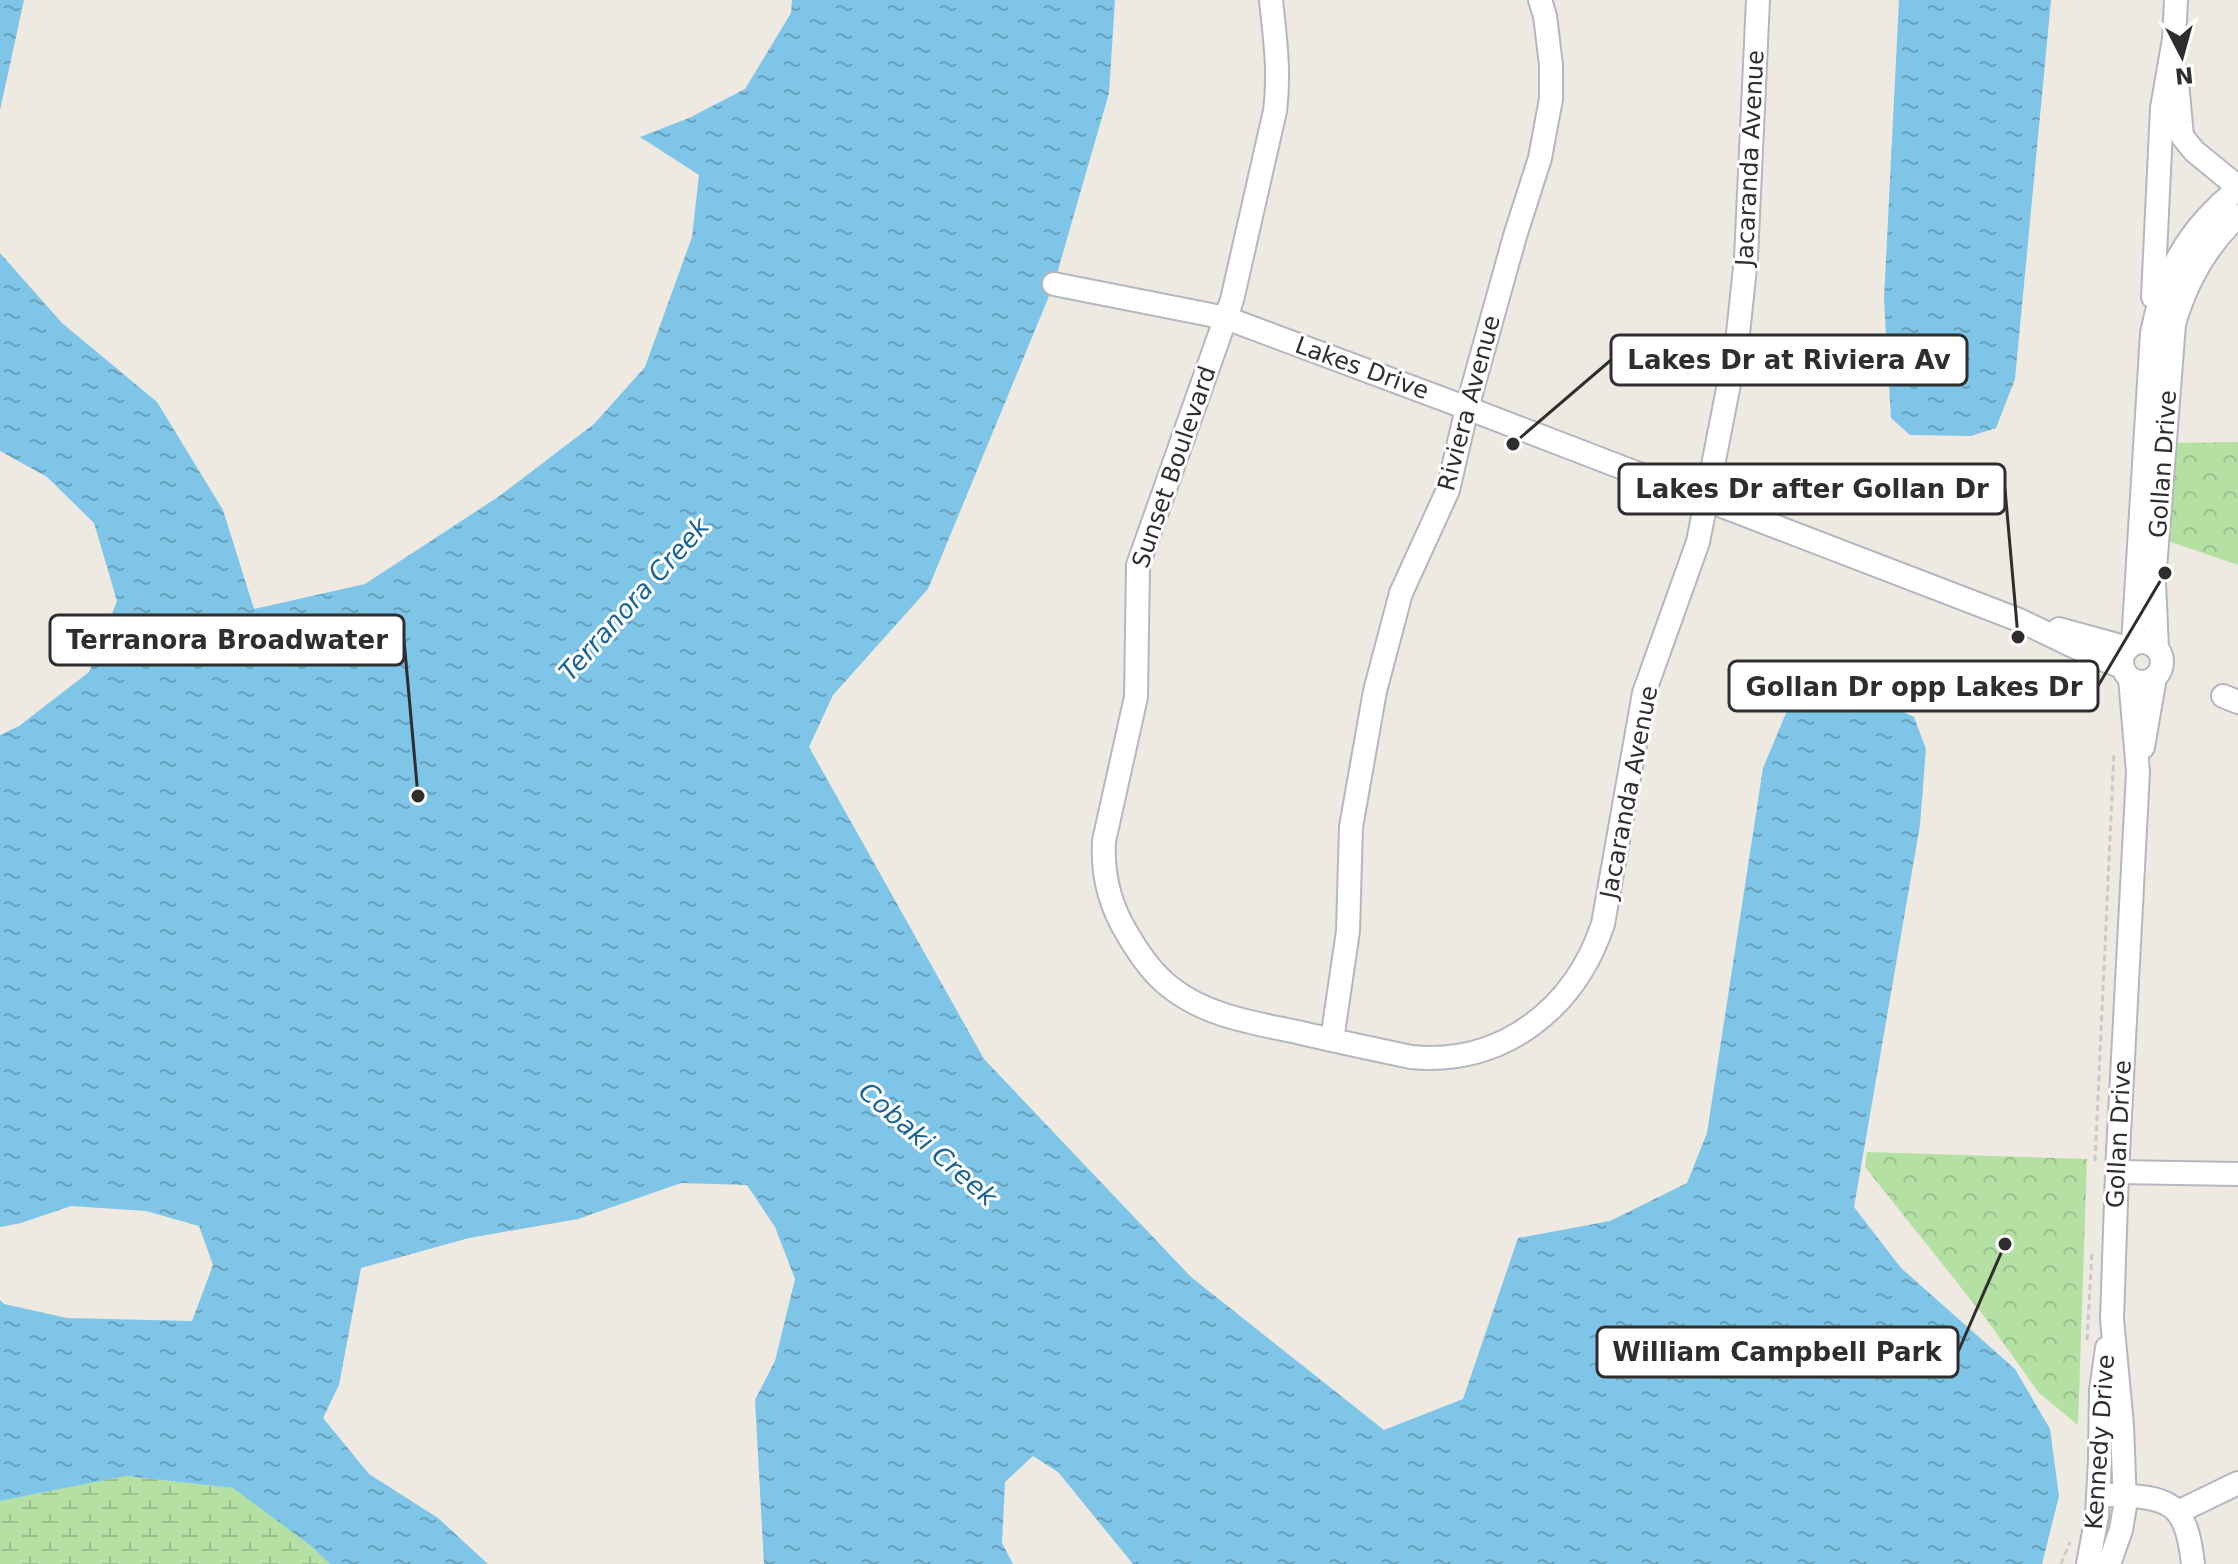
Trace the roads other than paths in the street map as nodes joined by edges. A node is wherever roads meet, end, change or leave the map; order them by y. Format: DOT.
graph roads {
  1 [pos="1271,0"];
  2 [pos="1540,0"];
  3 [pos="1758,0"];
  4 [pos="2176,0"];
  5 [pos="2174,39"];
  6 [pos="2162,122"];
  7 [pos="2236,197"];
  8 [pos="1054,284"];
  9 [pos="1226,318"];
  10 [pos="2162,337"];
  11 [pos="1467,408"];
  12 [pos="1708,500"];
  13 [pos="2157,649"];
  14 [pos="2128,659"];
  15 [pos="2155,677"];
  16 [pos="2138,772"];
  17 [pos="1332,1040"];
  18 [pos="2106,1172"];
  19 [pos="2238,1174"];
  20 [pos="2112,1319"];
  21 [pos="2238,1483"];
  22 [pos="2098,1495"];
  23 [pos="2125,1496"];
  24 [pos="2178,1512"];
  25 [pos="2088,1564"];
  26 [pos="2109,1564"];
  27 [pos="2193,1564"];
  1 -- 9 [label="street, Sunset Boulevard"];
  2 -- 11 [label="street, Riviera Avenue"];
  3 -- 12 [label="street, Jacaranda Avenue"];
  4 -- 5 [label="street, Gollan Drive"];
  5 -- 6 [label="street, Gollan Drive"];
  5 -- 7 [label="street"];
  6 -- 7 [label="street"];
  6 -- 10 [label="street, Gollan Drive"];
  7 -- 10 [label="street"];
  7 -- 10 [label="street, Gollan Drive"];
  8 -- 9 [label="street, Lakes Drive"];
  9 -- 11 [label="street, Lakes Drive"];
  9 -- 17 [label="street, Sunset Boulevard"];
  10 -- 13 [label="street, Gollan Drive"];
  10 -- 14 [label="street, Gollan Drive"];
  11 -- 12 [label="street, Lakes Drive"];
  11 -- 17 [label="street, Riviera Avenue"];
  12 -- 14 [label="street, Lakes Drive"];
  12 -- 17 [label="street, Jacaranda Avenue"];
  13 -- 14 [label="street"];
  13 -- 15 [label="street"];
  14 -- 15 [label="street"];
  14 -- 16 [label="street, Gollan Drive"];
  15 -- 16 [label="street, Gollan Drive"];
  16 -- 18 [label="street, Gollan Drive"];
  18 -- 19 [label="street"];
  18 -- 20 [label="street, Gollan Drive"];
  20 -- 22 [label="street, Kennedy Drive"];
  20 -- 23 [label="street, Gollan Drive"];
  21 -- 24 [label="street"];
  22 -- 23 [label="street"];
  22 -- 25 [label="street, Kennedy Drive"];
  23 -- 24 [label="street"];
  23 -- 26 [label="street, Kennedy Drive"];
  24 -- 27 [label="street"];
}
